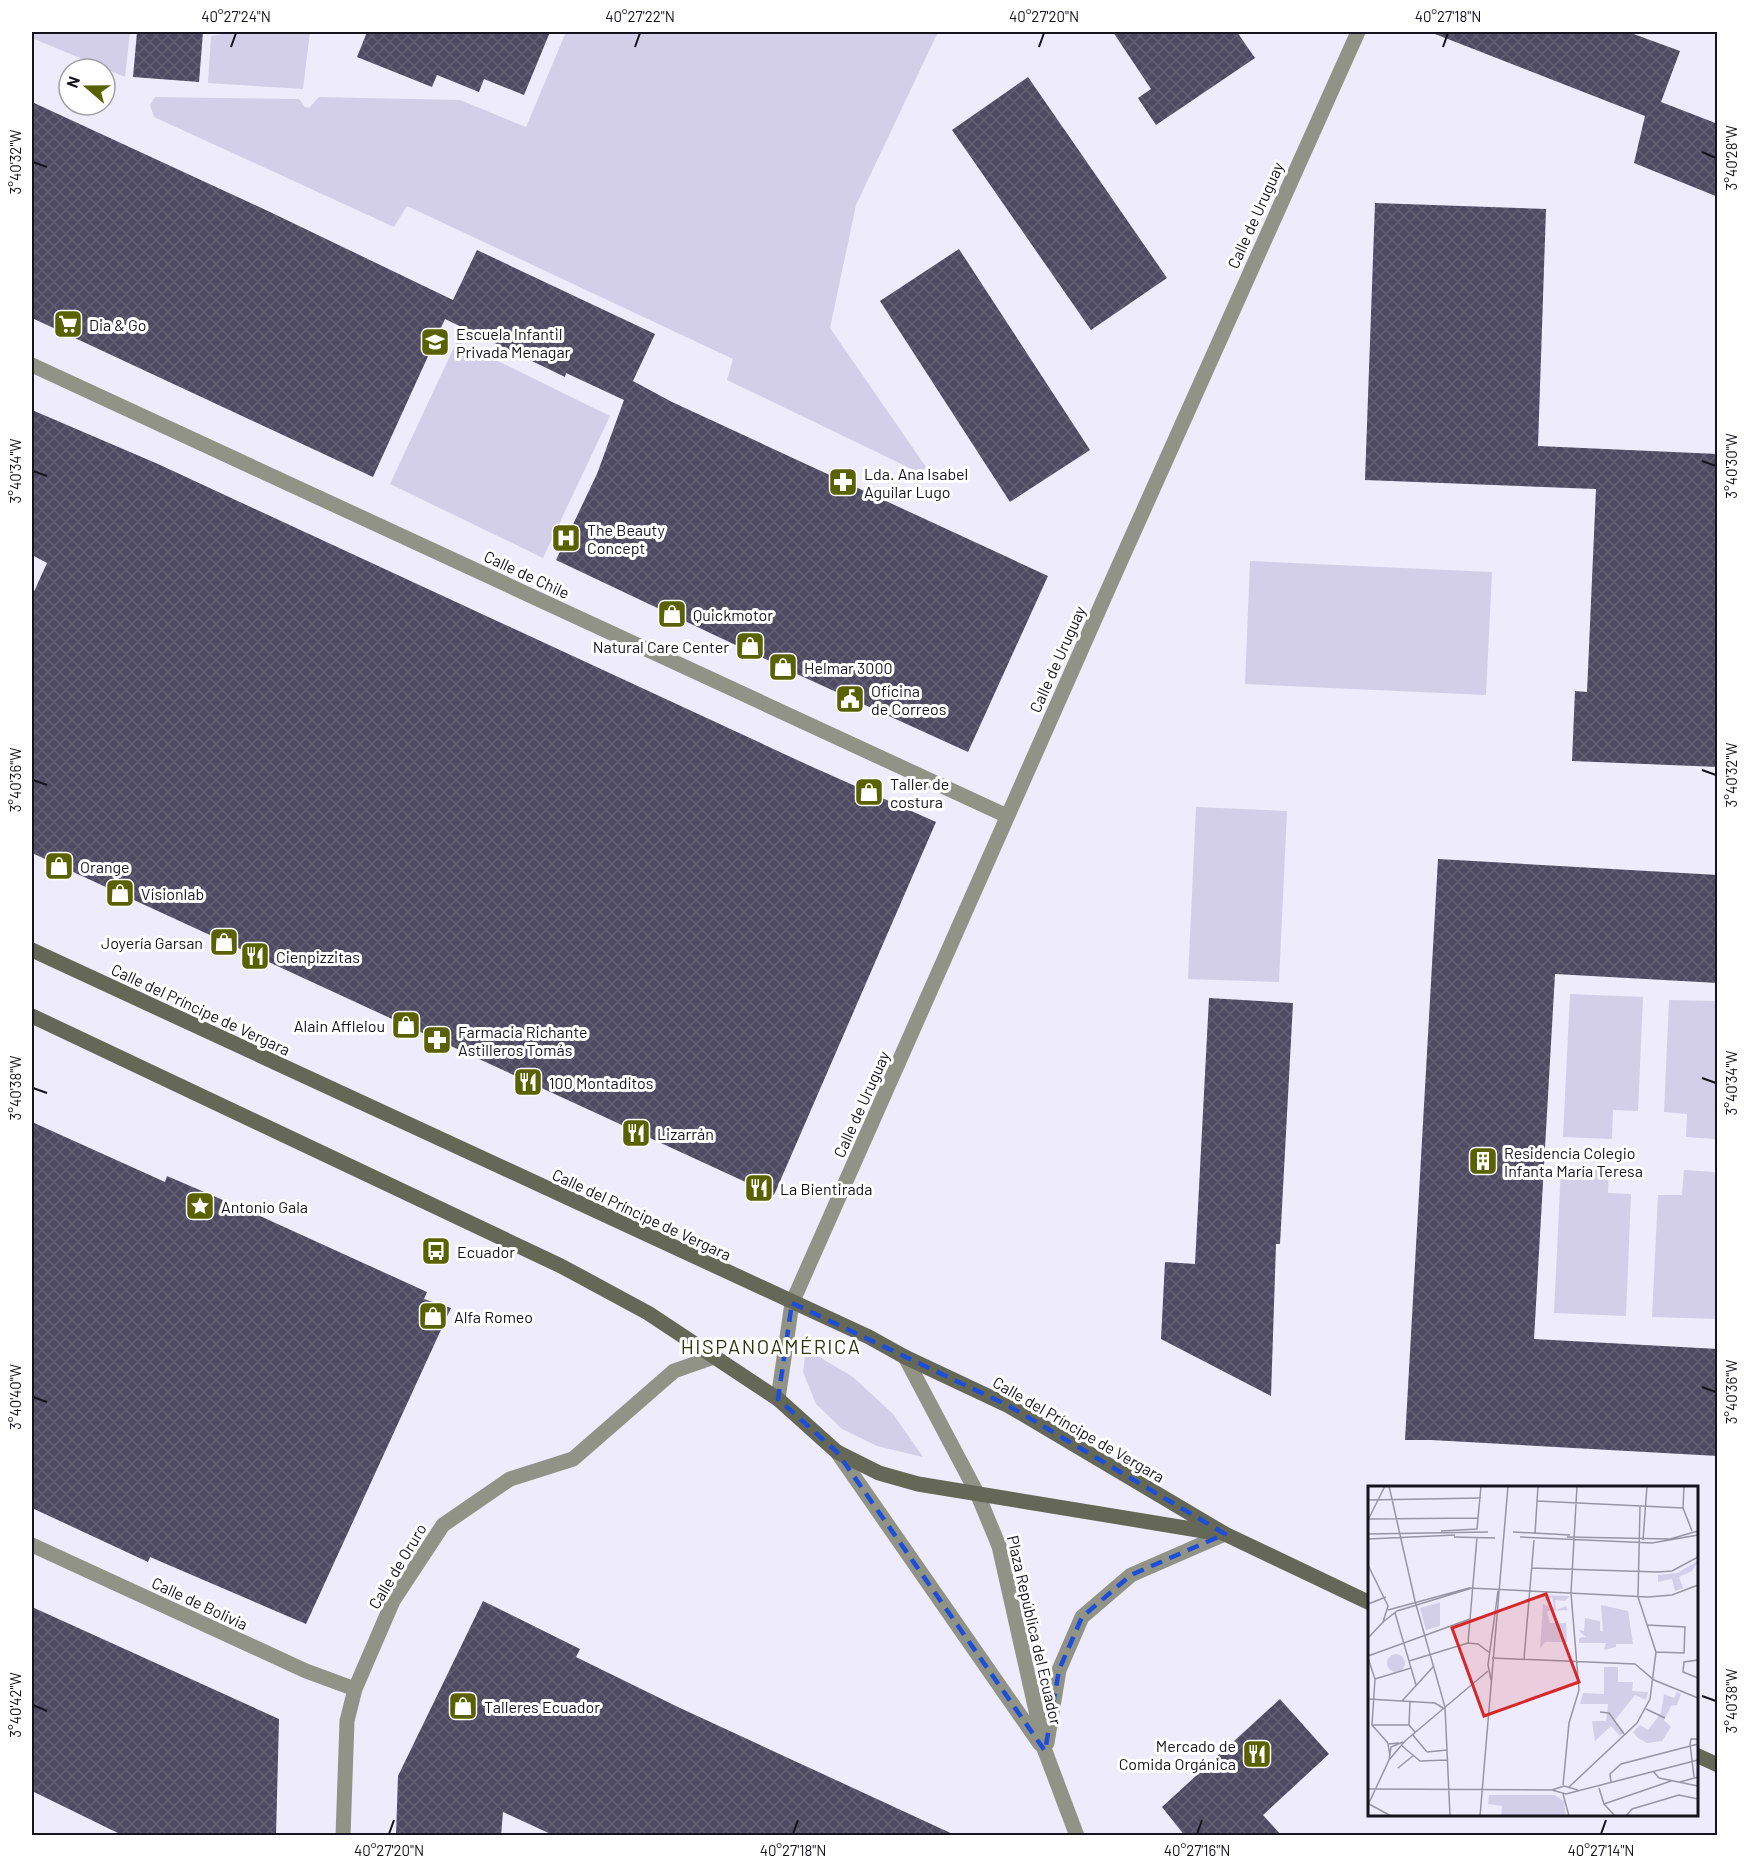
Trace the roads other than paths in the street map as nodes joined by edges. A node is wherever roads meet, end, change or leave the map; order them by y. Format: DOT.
graph roads {
  1 [pos="1358,32"];
  2 [pos="32,365"];
  3 [pos="1008,816"];
  4 [pos="32,950"];
  5 [pos="32,1016"];
  6 [pos="792,1303"];
  7 [pos="714,1357"];
  8 [pos="905,1357"];
  9 [pos="778,1399"];
  10 [pos="837,1452"];
  11 [pos="977,1493"];
  12 [pos="1225,1534"];
  13 [pos="32,1545"];
  14 [pos="1368,1602"];
  15 [pos="355,1689"];
  16 [pos="1045,1751"];
  17 [pos="1698,1756"];
  18 [pos="1718,1765"];
  19 [pos="343,1836"];
  20 [pos="1077,1836"];
  1 -- 3 [label="street, Calle de Uruguay"];
  2 -- 3 [label="street, Calle de Chile"];
  3 -- 6 [label="street, Calle de Uruguay"];
  4 -- 6 [label="main road, Calle del Príncipe de Vergara"];
  5 -- 7 [label="main road, Calle del Príncipe de Vergara"];
  6 -- 8 [label="main road, Calle del Príncipe de Vergara"];
  6 -- 9 [label="street"];
  7 -- 9 [label="main road, Calle del Príncipe de Vergara"];
  7 -- 15 [label="street, Calle de Oruro"];
  8 -- 11 [label="street, Plaza República del Ecuador"];
  8 -- 12 [label="main road, Calle del Príncipe de Vergara"];
  9 -- 10 [label="main road, Calle del Príncipe de Vergara"];
  10 -- 11 [label="main road, Calle del Príncipe de Vergara"];
  10 -- 16 [label="street, Plaza República del Ecuador"];
  11 -- 12 [label="main road, Calle del Príncipe de Vergara"];
  11 -- 16 [label="street, Plaza República del Ecuador"];
  12 -- 14 [label="main road, Calle del Príncipe de Vergara"];
  12 -- 16 [label="street, Plaza República del Ecuador"];
  13 -- 15 [label="street, Calle de Bolivia"];
  15 -- 19 [label="street, Calle de Oruro"];
  16 -- 20 [label="street"];
  17 -- 18 [label="main road"];
}
